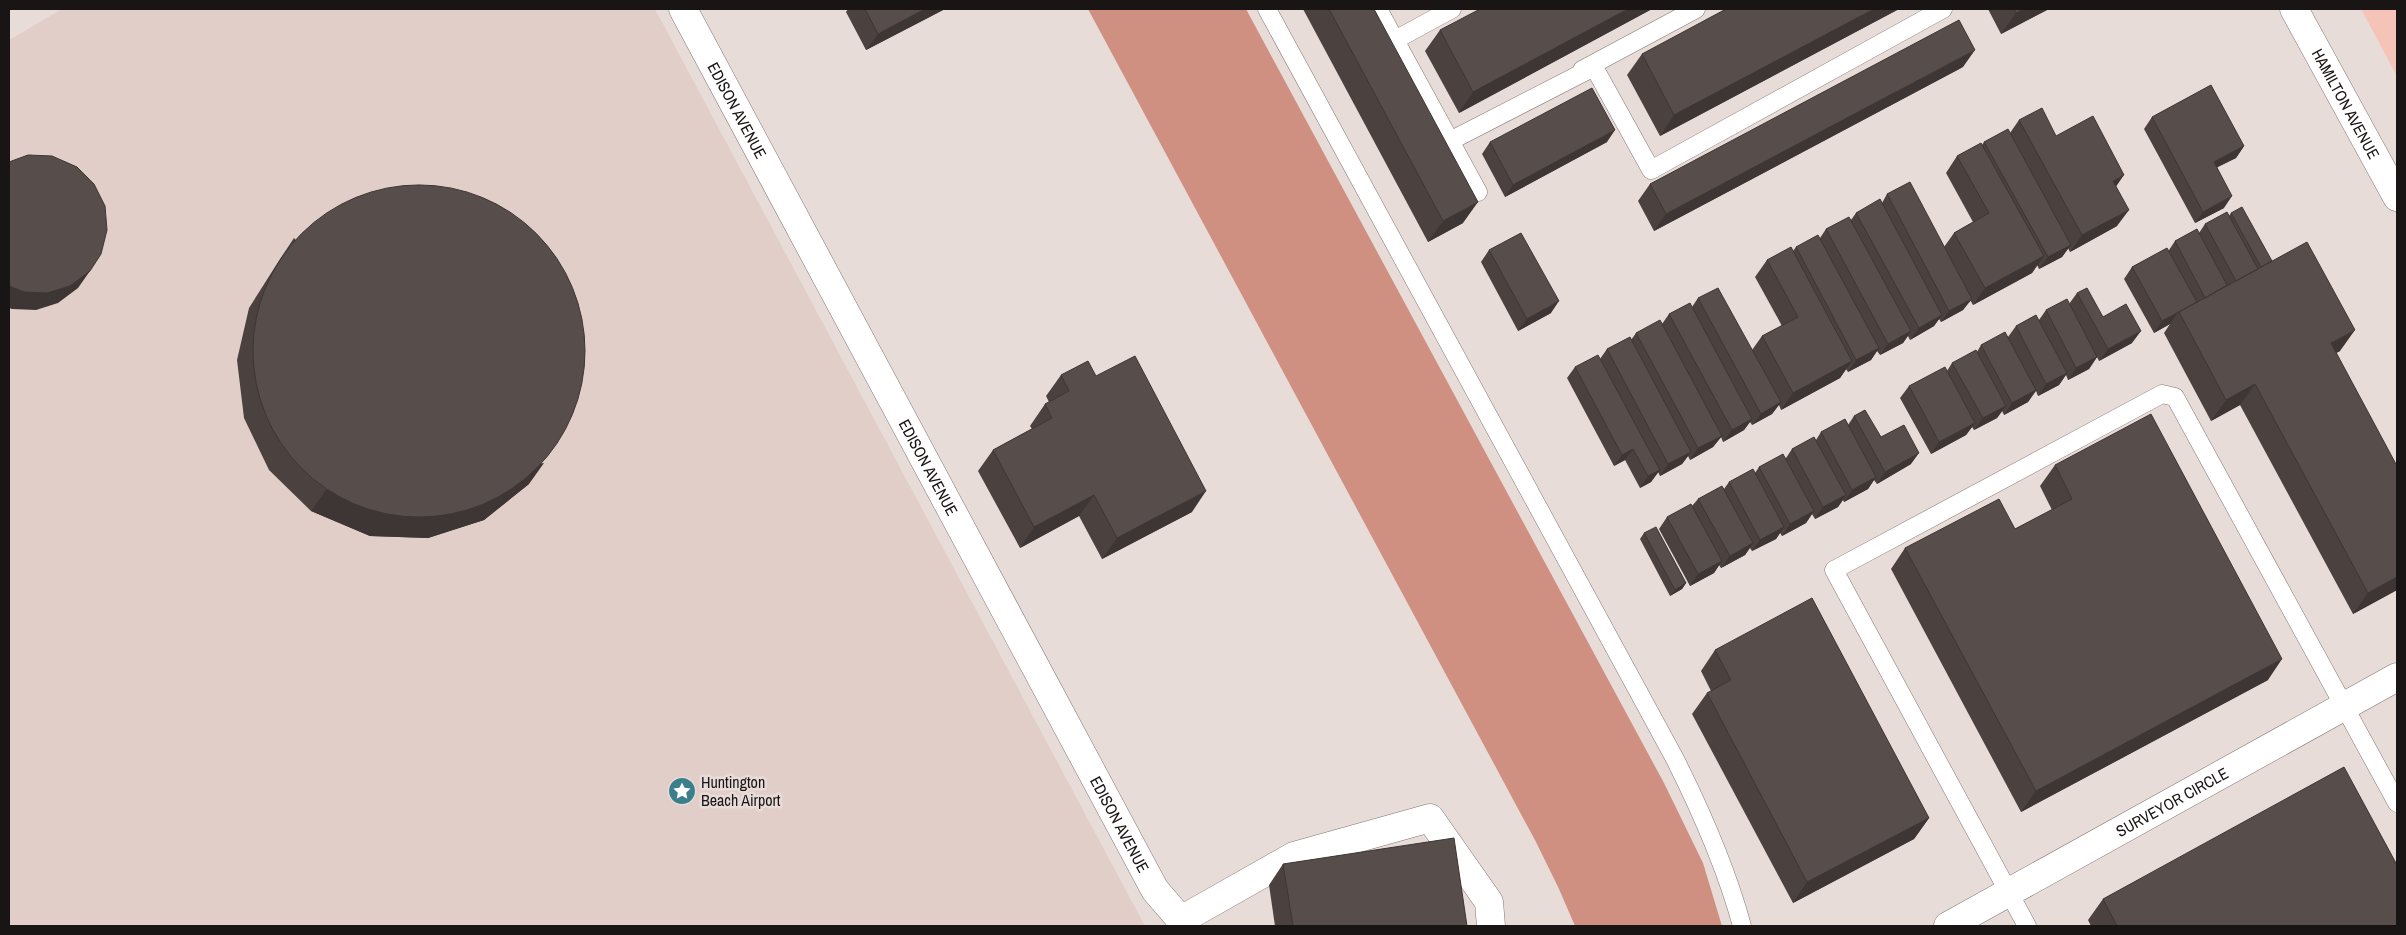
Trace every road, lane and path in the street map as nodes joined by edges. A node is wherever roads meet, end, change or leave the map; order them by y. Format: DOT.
graph roads {
  1 [pos="683,9"];
  2 [pos="1267,9"];
  3 [pos="1378,9"];
  4 [pos="1452,9"];
  5 [pos="1696,9"];
  6 [pos="1943,9"];
  7 [pos="2294,9"];
  8 [pos="1395,40"];
  9 [pos="1450,141"];
  10 [pos="1478,192"];
  11 [pos="2397,196"];
  12 [pos="2397,677"];
  13 [pos="2345,706"];
  14 [pos="2397,803"];
  15 [pos="2009,893"];
  16 [pos="1183,923"];
  17 [pos="1491,926"];
  18 [pos="1742,926"];
  19 [pos="1948,926"];
  20 [pos="2028,926"];
  1 -- 16 [label="street, EDISON AVENUE"];
  2 -- 18 [label="lane"];
  3 -- 8 [label="lane"];
  4 -- 8 [label="lane"];
  5 -- 9 [label="lane"];
  6 -- 9 [label="lane"];
  7 -- 11 [label="street, HAMILTON AVENUE"];
  8 -- 9 [label="lane"];
  9 -- 10 [label="lane"];
  12 -- 13 [label="street, SURVEYOR CIRCLE"];
  13 -- 14 [label="lane"];
  13 -- 15 [label="street, SURVEYOR CIRCLE"];
  13 -- 15 [label="lane"];
  15 -- 19 [label="street, SURVEYOR CIRCLE"];
  15 -- 20 [label="lane"];
  16 -- 17 [label="street, EDISON AVENUE"];
}
